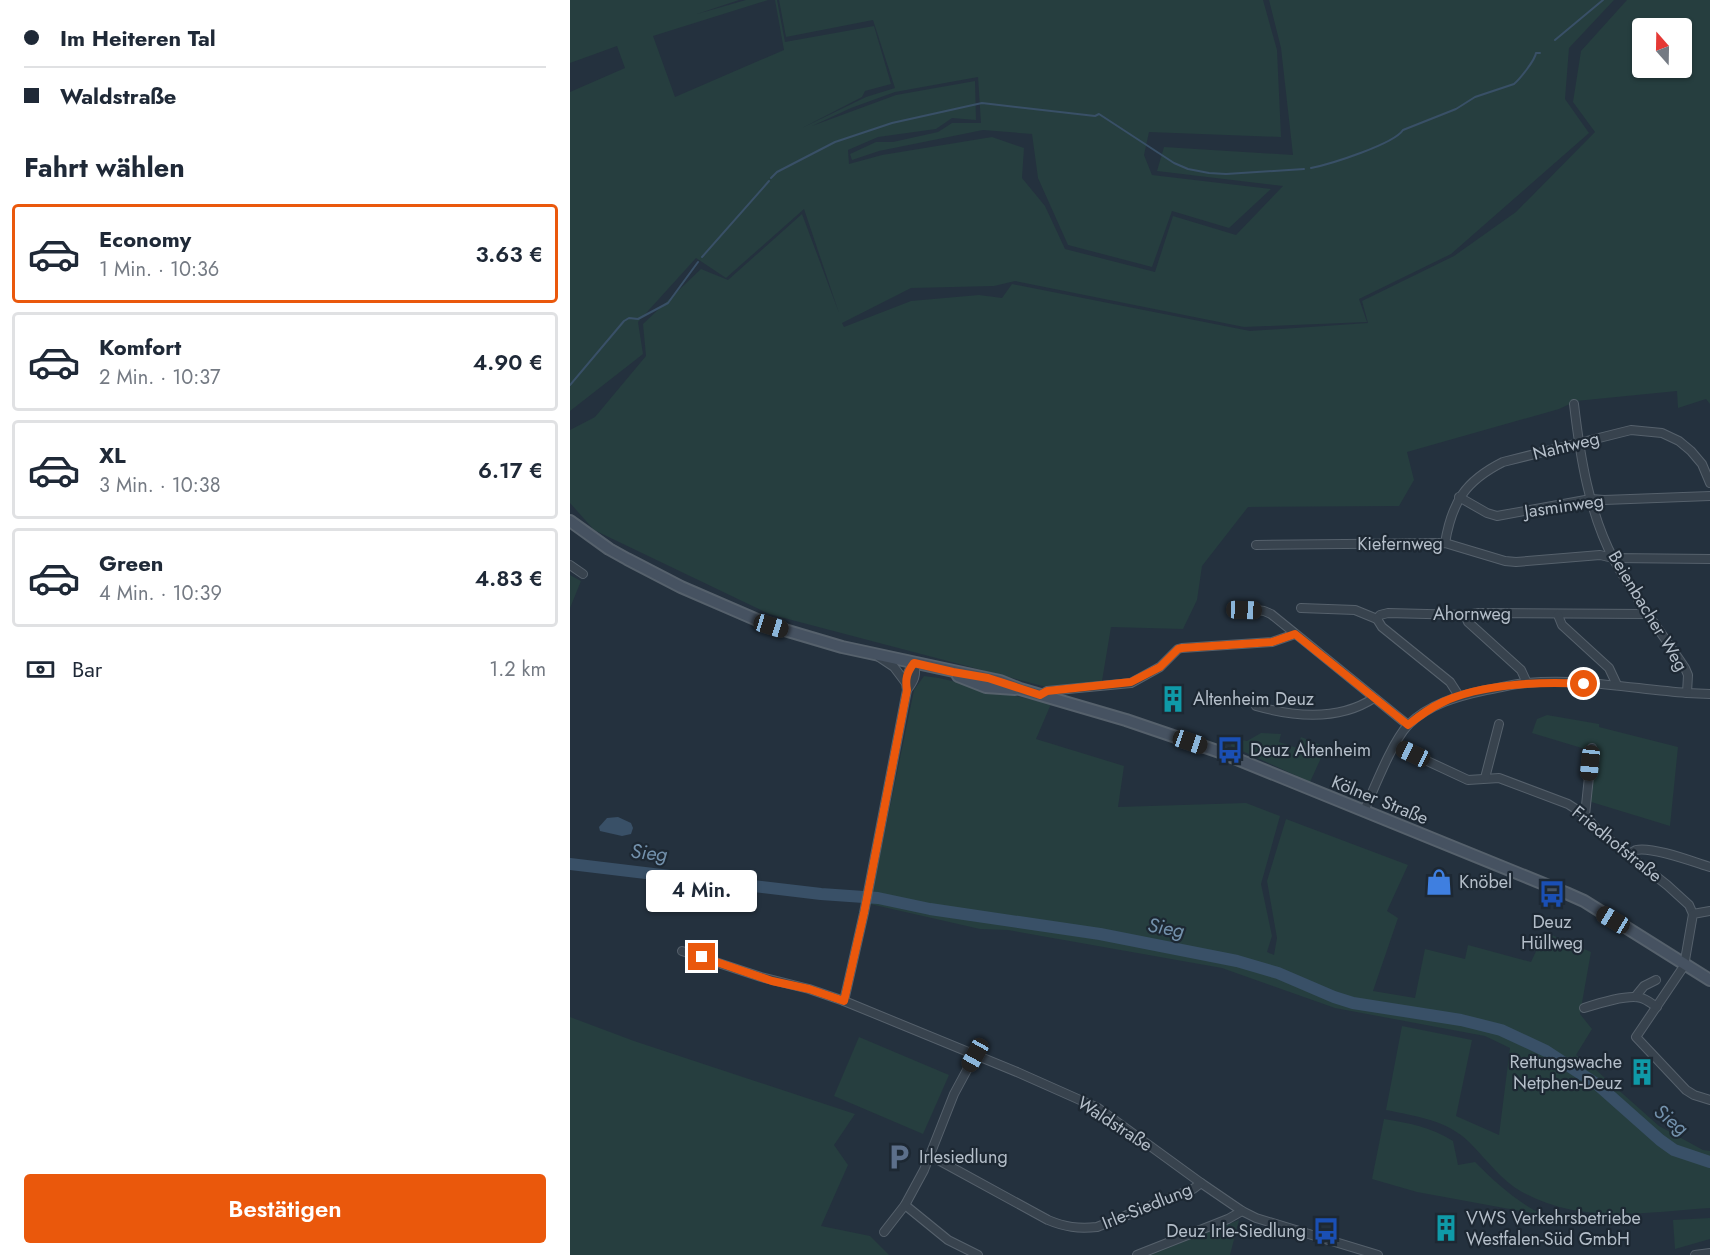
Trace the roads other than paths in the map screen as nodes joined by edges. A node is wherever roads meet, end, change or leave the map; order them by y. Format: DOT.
graph roads {
  1 [pos="1574,404"];
  2 [pos="1578,442"];
  3 [pos="1710,483"];
  4 [pos="1710,496"];
  5 [pos="1459,497"];
  6 [pos="1591,499"];
  7 [pos="570,521"];
  8 [pos="1445,543"];
  9 [pos="1256,545"];
  10 [pos="1613,558"];
  11 [pos="1710,559"];
  12 [pos="570,565"];
  13 [pos="584,574"];
  14 [pos="1236,607"];
  15 [pos="1301,608"];
  16 [pos="1646,614"];
  17 [pos="1465,615"];
  18 [pos="1558,615"];
  19 [pos="1377,618"];
  20 [pos="1295,634"];
  21 [pos="872,653"];
  22 [pos="914,663"];
  23 [pos="1527,683"];
  24 [pos="1617,685"];
  25 [pos="906,687"];
  26 [pos="1687,693"];
  27 [pos="1710,694"];
  28 [pos="1040,695"];
  29 [pos="1459,696"];
  30 [pos="1374,698"];
  31 [pos="1256,706"];
  32 [pos="1500,724"];
  33 [pos="1408,725"];
  34 [pos="1395,746"];
  35 [pos="1592,748"];
  36 [pos="1485,778"];
  37 [pos="1364,811"];
  38 [pos="1585,815"];
  39 [pos="1628,855"];
  40 [pos="1710,867"];
  41 [pos="1710,911"];
  42 [pos="1693,914"];
  43 [pos="682,951"];
  44 [pos="1684,966"];
  45 [pos="1656,980"];
  46 [pos="1710,980"];
  47 [pos="1635,997"];
  48 [pos="844,1001"];
  49 [pos="1657,1007"];
  50 [pos="1584,1008"];
  51 [pos="975,1055"];
  52 [pos="1710,1100"];
  53 [pos="931,1156"];
  54 [pos="1201,1183"];
  55 [pos="905,1205"];
  56 [pos="1242,1211"];
  57 [pos="884,1232"];
  58 [pos="1710,1253"];
  59 [pos="978,1255"];
  60 [pos="1137,1255"];
  61 [pos="1378,1255"];
  62 [pos="1695,1255"];
  1 -- 2 [label="street, Beienbacher Weg"];
  2 -- 3 [label="street, Nahtweg"];
  2 -- 5 [label="street, Nahtweg"];
  2 -- 6 [label="street, Beienbacher Weg"];
  4 -- 6 [label="street, Jasminweg"];
  5 -- 6 [label="street, Jasminweg"];
  5 -- 8 [label="street, Nahtweg"];
  6 -- 10 [label="street, Beienbacher Weg"];
  7 -- 21 [label="main road, Kölner Straße"];
  8 -- 9 [label="street, Kiefernweg"];
  8 -- 10 [label="street, Kiefernweg"];
  10 -- 11 [label="street, Kiefernweg"];
  10 -- 16 [label="street, Beienbacher Weg"];
  12 -- 13 [label="street"];
  14 -- 20 [label="street"];
  15 -- 19 [label="street, Ahornweg"];
  16 -- 18 [label="street, Ahornweg"];
  16 -- 26 [label="street, Beienbacher Weg"];
  17 -- 18 [label="street, Ahornweg"];
  17 -- 19 [label="street, Ahornweg"];
  17 -- 23 [label="street"];
  18 -- 24 [label="street"];
  19 -- 29 [label="street"];
  20 -- 28 [label="street"];
  20 -- 30 [label="street"];
  21 -- 22 [label="main road, Kölner Straße"];
  21 -- 25 [label="street"];
  22 -- 25 [label="street"];
  22 -- 28 [label="main road, Kölner Straße"];
  23 -- 24 [label="street"];
  23 -- 29 [label="street"];
  24 -- 26 [label="street"];
  25 -- 48 [label="street"];
  26 -- 27 [label="street, Beienbacher Weg"];
  28 -- 37 [label="main road, Kölner Straße"];
  29 -- 33 [label="street"];
  30 -- 31 [label="street"];
  30 -- 33 [label="street"];
  32 -- 36 [label="street"];
  33 -- 34 [label="street"];
  34 -- 36 [label="street, Friedhofstraße"];
  34 -- 37 [label="street"];
  35 -- 38 [label="street"];
  36 -- 38 [label="street, Friedhofstraße"];
  37 -- 44 [label="main road, Kölner Straße"];
  38 -- 39 [label="street, Friedhofstraße"];
  39 -- 40 [label="street"];
  39 -- 42 [label="street, Friedhofstraße"];
  41 -- 42 [label="street"];
  42 -- 44 [label="street"];
  43 -- 48 [label="street, Waldstraße"];
  44 -- 46 [label="main road, Kölner Straße"];
  44 -- 49 [label="street"];
  45 -- 47 [label="street"];
  47 -- 49 [label="street"];
  47 -- 50 [label="street"];
  48 -- 51 [label="street, Waldstraße"];
  49 -- 52 [label="street"];
  51 -- 53 [label="street"];
  51 -- 54 [label="street, Waldstraße"];
  53 -- 54 [label="street, Irle-Siedlung"];
  53 -- 55 [label="street"];
  54 -- 56 [label="street, Waldstraße"];
  55 -- 57 [label="street"];
  55 -- 59 [label="street"];
  56 -- 60 [label="street"];
  56 -- 61 [label="street, Waldstraße"];
  58 -- 62 [label="street"];
}
